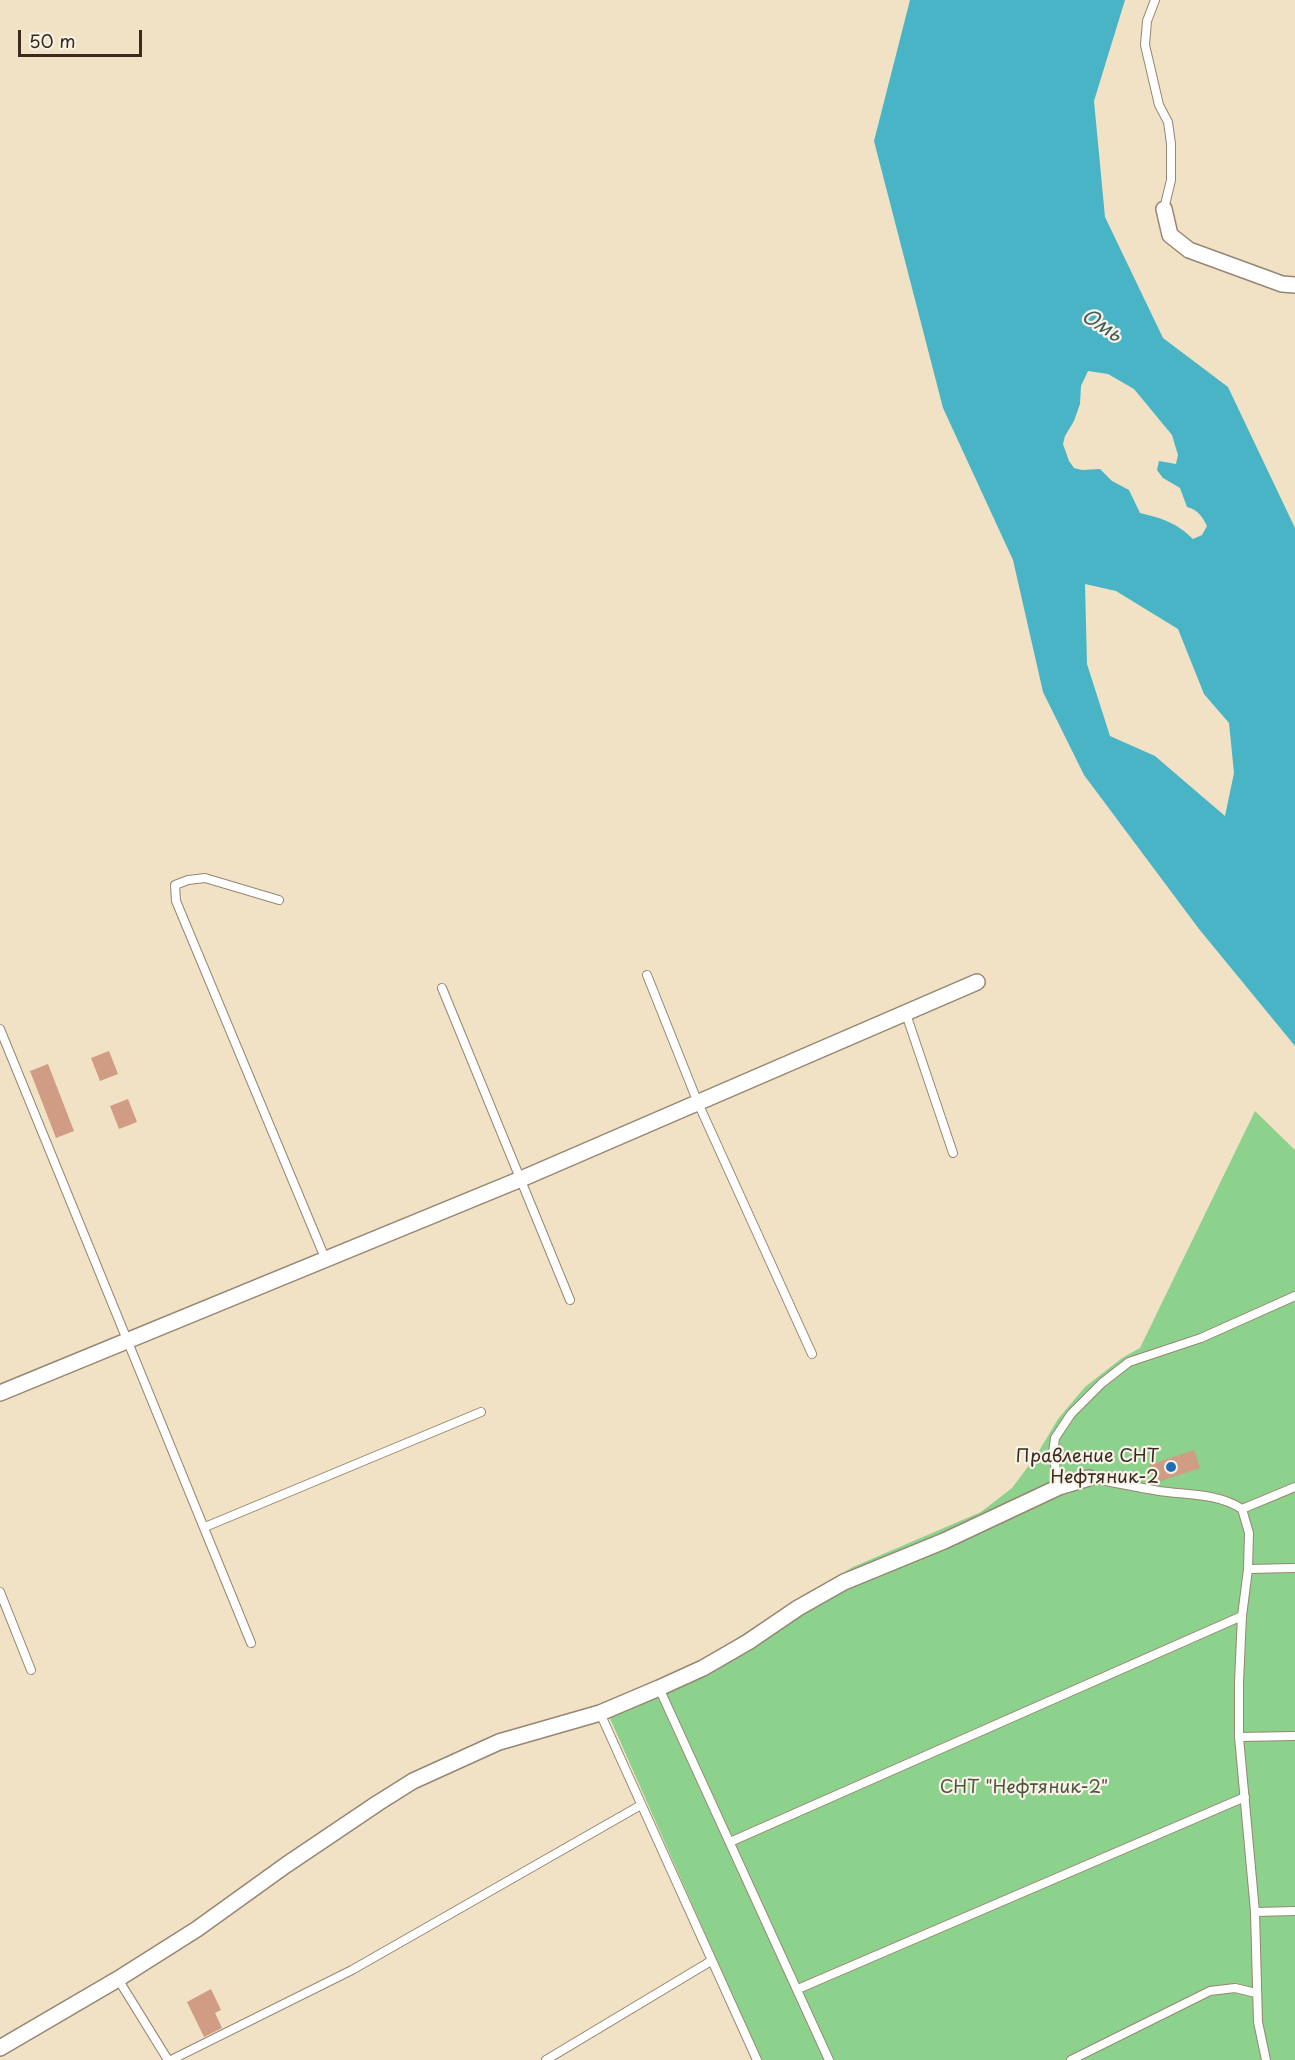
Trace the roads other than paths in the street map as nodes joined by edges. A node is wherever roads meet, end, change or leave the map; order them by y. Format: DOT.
graph roads {
  1 [pos="1155,0"];
  2 [pos="1164,209"];
  3 [pos="1295,285"];
  4 [pos="279,900"];
  5 [pos="647,975"];
  6 [pos="977,982"];
  7 [pos="442,988"];
  8 [pos="906,1014"];
  9 [pos="0,1029"];
  10 [pos="698,1103"];
  11 [pos="952,1153"];
  12 [pos="521,1179"];
  13 [pos="325,1258"];
  14 [pos="1295,1296"];
  15 [pos="570,1300"];
  16 [pos="127,1339"];
  17 [pos="812,1354"];
  18 [pos="0,1393"];
  19 [pos="481,1412"];
  20 [pos="1089,1478"];
  21 [pos="1059,1487"];
  22 [pos="1295,1487"];
  23 [pos="1242,1509"];
  24 [pos="205,1527"];
  25 [pos="1295,1568"];
  26 [pos="1248,1569"];
  27 [pos="0,1592"];
  28 [pos="1242,1616"];
  29 [pos="251,1643"];
  30 [pos="31,1670"];
  31 [pos="659,1688"];
  32 [pos="600,1713"];
  33 [pos="1295,1736"];
  34 [pos="1239,1737"];
  35 [pos="1245,1797"];
  36 [pos="641,1805"];
  37 [pos="730,1842"];
  38 [pos="1295,1911"];
  39 [pos="1255,1912"];
  40 [pos="711,1960"];
  41 [pos="118,1979"];
  42 [pos="798,1989"];
  43 [pos="1256,1993"];
  44 [pos="0,2048"];
  45 [pos="170,2060"];
  46 [pos="546,2060"];
  47 [pos="757,2060"];
  48 [pos="829,2060"];
  49 [pos="1071,2060"];
  50 [pos="1266,2060"];
  1 -- 2 [label="lane"];
  2 -- 3 [label="street"];
  4 -- 13 [label="lane"];
  5 -- 10 [label="lane"];
  6 -- 8 [label="street"];
  7 -- 12 [label="lane"];
  8 -- 10 [label="street"];
  8 -- 11 [label="lane"];
  9 -- 16 [label="lane"];
  10 -- 12 [label="street"];
  10 -- 17 [label="lane"];
  12 -- 13 [label="street"];
  12 -- 15 [label="lane"];
  13 -- 16 [label="street"];
  14 -- 21 [label="lane"];
  16 -- 18 [label="street"];
  16 -- 24 [label="lane"];
  19 -- 24 [label="lane"];
  20 -- 21 [label="street"];
  20 -- 23 [label="lane"];
  21 -- 31 [label="street"];
  22 -- 23 [label="lane"];
  23 -- 26 [label="lane"];
  24 -- 29 [label="lane"];
  25 -- 26 [label="lane"];
  26 -- 28 [label="lane"];
  27 -- 30 [label="lane"];
  28 -- 34 [label="lane"];
  28 -- 37 [label="lane"];
  31 -- 32 [label="street"];
  31 -- 37 [label="lane"];
  32 -- 36 [label="lane"];
  32 -- 41 [label="street"];
  33 -- 34 [label="lane"];
  34 -- 35 [label="lane"];
  35 -- 39 [label="lane"];
  35 -- 42 [label="lane"];
  36 -- 40 [label="lane"];
  36 -- 45 [label="lane"];
  37 -- 42 [label="lane"];
  38 -- 39 [label="lane"];
  39 -- 43 [label="lane"];
  40 -- 46 [label="lane"];
  40 -- 47 [label="lane"];
  41 -- 44 [label="street"];
  41 -- 45 [label="lane"];
  42 -- 48 [label="lane"];
  43 -- 49 [label="lane"];
  43 -- 50 [label="lane"];
}
